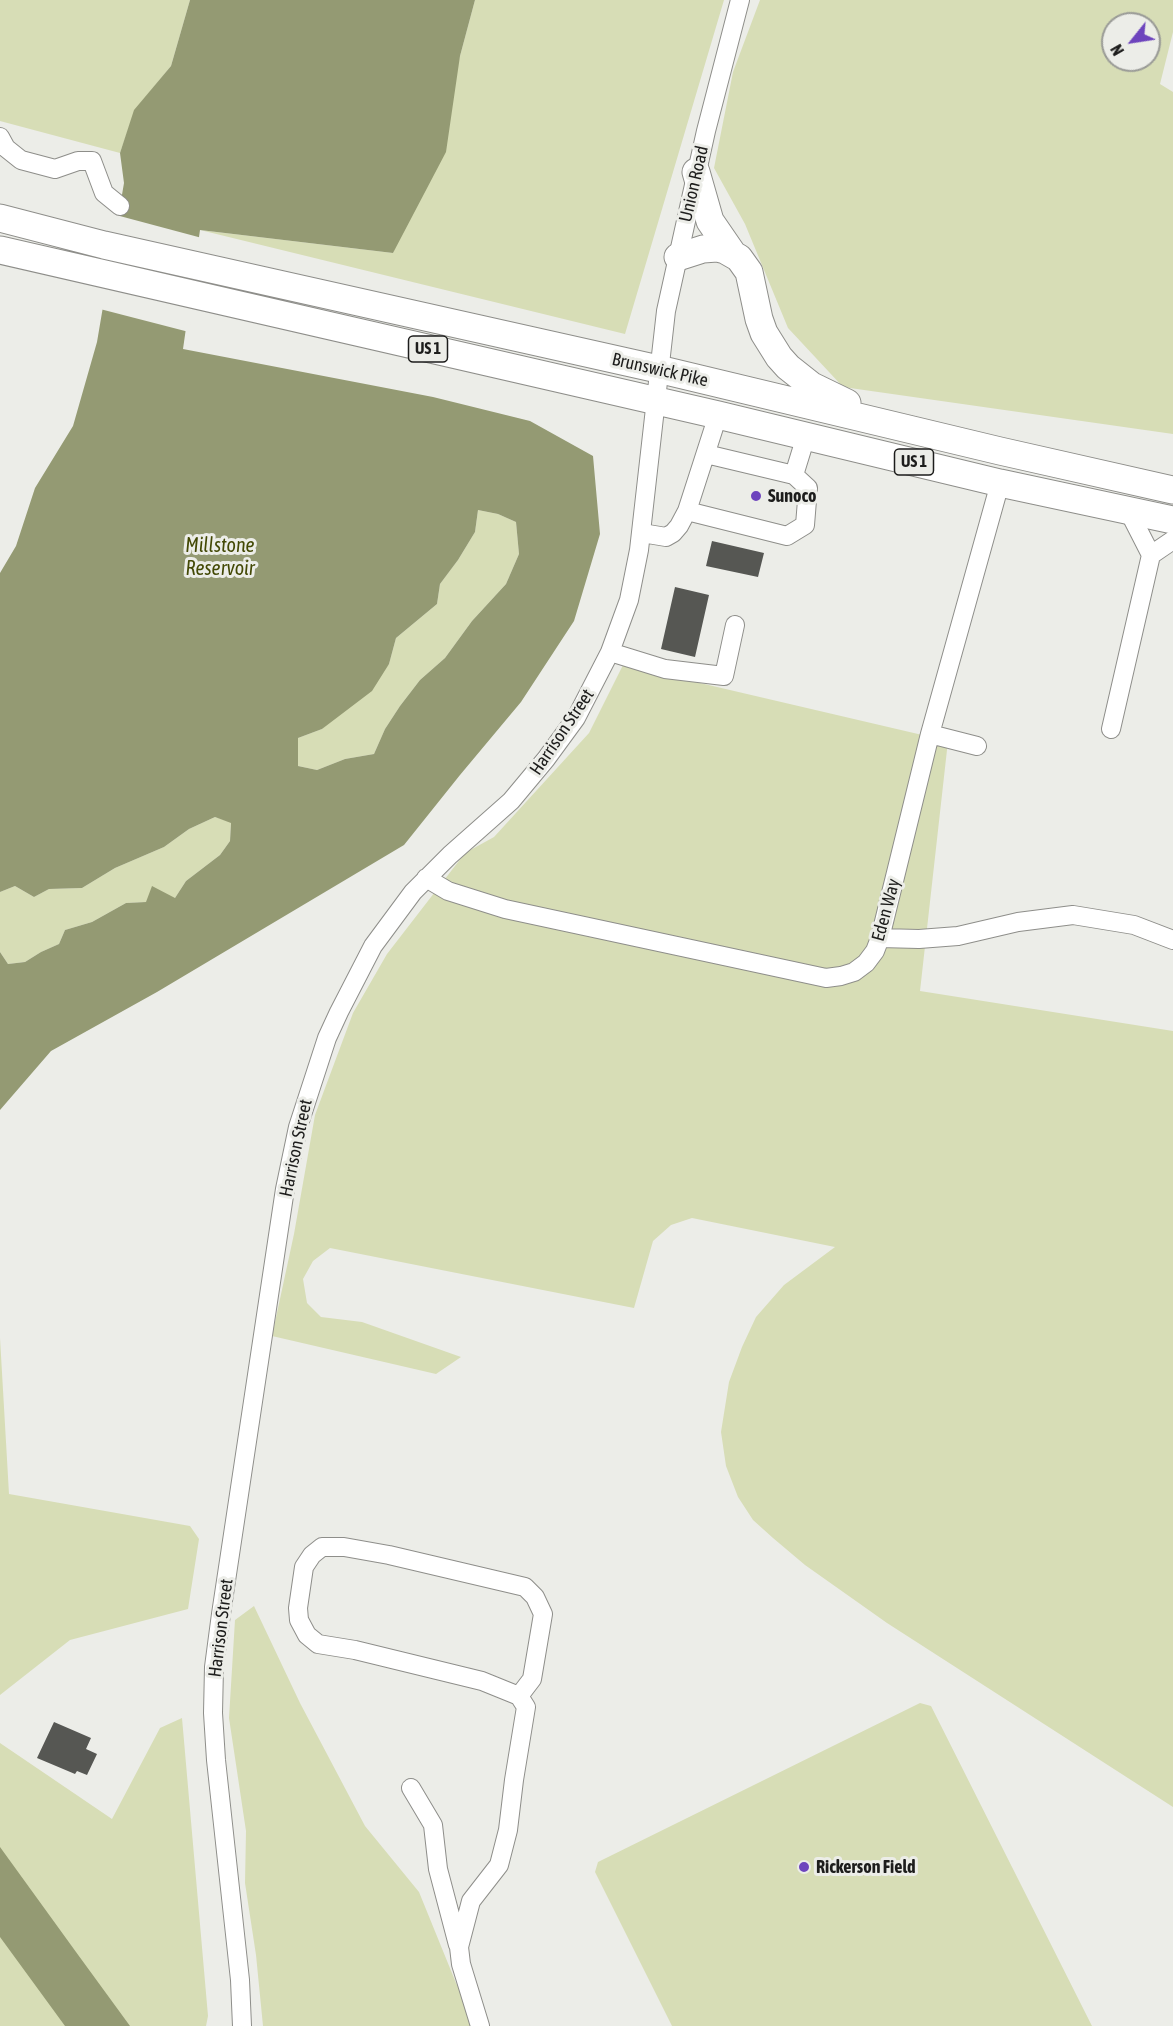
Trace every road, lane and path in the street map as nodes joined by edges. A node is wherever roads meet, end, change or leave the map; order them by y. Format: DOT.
graph roads {
  1 [pos="740,0"];
  2 [pos="0,137"];
  3 [pos="696,172"];
  4 [pos="120,206"];
  5 [pos="0,218"];
  6 [pos="0,250"];
  7 [pos="732,253"];
  8 [pos="678,257"];
  9 [pos="658,369"];
  10 [pos="656,402"];
  11 [pos="718,415"];
  12 [pos="900,427"];
  13 [pos="806,436"];
  14 [pos="706,454"];
  15 [pos="794,475"];
  16 [pos="1000,483"];
  17 [pos="1173,490"];
  18 [pos="1128,510"];
  19 [pos="687,511"];
  20 [pos="1173,520"];
  21 [pos="642,533"];
  22 [pos="1173,540"];
  23 [pos="1151,555"];
  24 [pos="735,625"];
  25 [pos="610,652"];
  26 [pos="1111,729"];
  27 [pos="930,734"];
  28 [pos="977,746"];
  29 [pos="426,878"];
  30 [pos="880,938"];
  31 [pos="1173,940"];
  32 [pos="519,1696"];
  33 [pos="411,1788"];
  34 [pos="459,1947"];
  35 [pos="242,2026"];
  36 [pos="480,2026"];
  1 -- 3 [label="street, Union Road"];
  2 -- 4 [label="street"];
  3 -- 7 [label="highway"];
  3 -- 8 [label="street, Union Road"];
  5 -- 9 [label="highway, Brunswick Pike / US 1"];
  6 -- 10 [label="highway, Brunswick Pike / US 1"];
  7 -- 8 [label="highway"];
  7 -- 12 [label="highway"];
  8 -- 9 [label="street, Union Road"];
  9 -- 10 [label="street, Harrison Street"];
  9 -- 12 [label="highway, Brunswick Pike / US 1"];
  10 -- 11 [label="highway, Brunswick Pike / US 1"];
  10 -- 21 [label="street, Harrison Street"];
  11 -- 13 [label="highway, Brunswick Pike / US 1"];
  11 -- 14 [label="street"];
  12 -- 17 [label="highway, Brunswick Pike / US 1"];
  13 -- 15 [label="street"];
  13 -- 16 [label="highway, Brunswick Pike / US 1"];
  14 -- 15 [label="street"];
  14 -- 19 [label="street"];
  15 -- 19 [label="street"];
  16 -- 18 [label="highway, Brunswick Pike / US 1"];
  16 -- 27 [label="street, Eden Way"];
  18 -- 20 [label="highway, Brunswick Pike / US 1"];
  18 -- 23 [label="street"];
  19 -- 21 [label="street"];
  21 -- 25 [label="street, Harrison Street"];
  22 -- 23 [label="street"];
  23 -- 26 [label="street"];
  24 -- 25 [label="street"];
  25 -- 29 [label="street, Harrison Street"];
  27 -- 28 [label="street"];
  27 -- 30 [label="street, Eden Way"];
  29 -- 30 [label="street, Eden Way"];
  29 -- 35 [label="street, Harrison Street"];
  30 -- 31 [label="street"];
  32 -- 32 [label="street"];
  32 -- 34 [label="street"];
  33 -- 34 [label="street"];
  34 -- 36 [label="street"];
}
